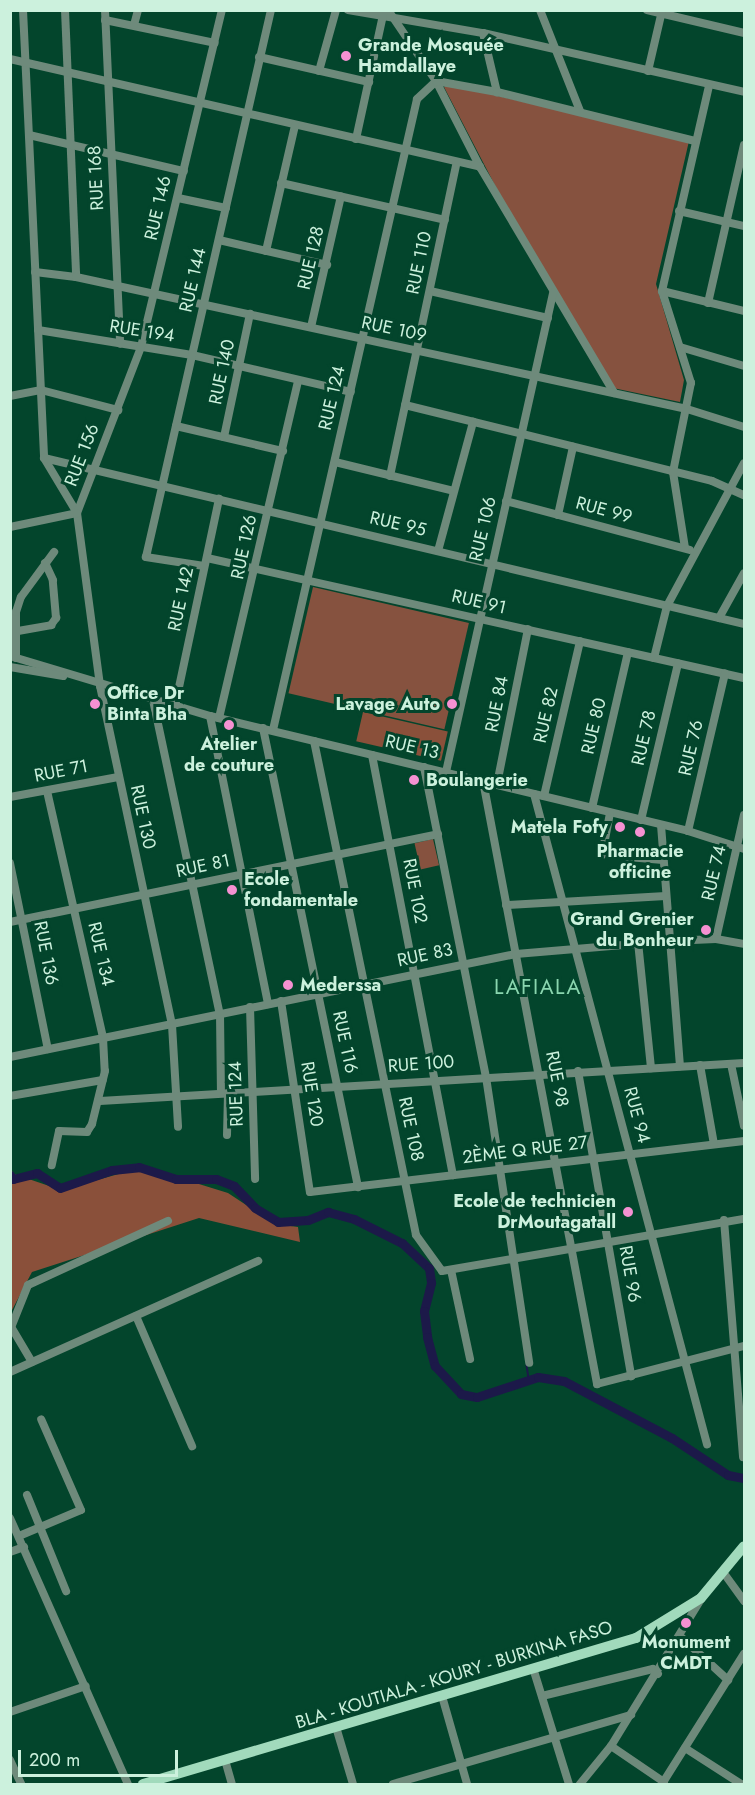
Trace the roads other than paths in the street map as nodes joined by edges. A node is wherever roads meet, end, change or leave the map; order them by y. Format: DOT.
graph roads {
  1 [pos="23,10"];
  2 [pos="65,10"];
  3 [pos="138,10"];
  4 [pos="222,10"];
  5 [pos="271,10"];
  6 [pos="336,10"];
  7 [pos="348,10"];
  8 [pos="540,10"];
  9 [pos="646,10"];
  10 [pos="662,12"];
  11 [pos="387,14"];
  12 [pos="105,15"];
  13 [pos="134,25"];
  14 [pos="483,33"];
  15 [pos="744,33"];
  16 [pos="214,43"];
  17 [pos="555,50"];
  18 [pos="259,57"];
  19 [pos="10,59"];
  20 [pos="25,63"];
  21 [pos="319,71"];
  22 [pos="648,71"];
  23 [pos="68,72"];
  24 [pos="436,81"];
  25 [pos="108,82"];
  26 [pos="369,82"];
  27 [pos="709,85"];
  28 [pos="497,92"];
  29 [pos="744,92"];
  30 [pos="201,103"];
  31 [pos="580,111"];
  32 [pos="246,113"];
  33 [pos="295,125"];
  34 [pos="29,135"];
  35 [pos="356,139"];
  36 [pos="695,141"];
  37 [pos="71,145"];
  38 [pos="744,145"];
  39 [pos="405,150"];
  40 [pos="111,154"];
  41 [pos="457,162"];
  42 [pos="480,167"];
  43 [pos="184,171"];
  44 [pos="281,183"];
  45 [pos="341,196"];
  46 [pos="178,198"];
  47 [pos="226,208"];
  48 [pos="392,208"];
  49 [pos="679,211"];
  50 [pos="445,220"];
  51 [pos="727,222"];
  52 [pos="744,226"];
  53 [pos="219,240"];
  54 [pos="266,251"];
  55 [pos="327,265"];
  56 [pos="35,272"];
  57 [pos="76,276"];
  58 [pos="117,285"];
  59 [pos="430,291"];
  60 [pos="662,291"];
  61 [pos="553,293"];
  62 [pos="155,294"];
  63 [pos="708,303"];
  64 [pos="204,304"];
  65 [pos="744,311"];
  66 [pos="250,314"];
  67 [pos="548,318"];
  68 [pos="311,327"];
  69 [pos="38,330"];
  70 [pos="363,339"];
  71 [pos="120,344"];
  72 [pos="141,347"];
  73 [pos="680,347"];
  74 [pos="417,350"];
  75 [pos="192,356"];
  76 [pos="744,366"];
  77 [pos="241,367"];
  78 [pos="534,376"];
  79 [pos="298,382"];
  80 [pos="41,390"];
  81 [pos="351,392"];
  82 [pos="614,393"];
  83 [pos="10,396"];
  84 [pos="405,405"];
  85 [pos="687,409"];
  86 [pos="118,410"];
  87 [pos="473,422"];
  88 [pos="176,426"];
  89 [pos="744,427"];
  90 [pos="522,434"];
  91 [pos="224,437"];
  92 [pos="573,447"];
  93 [pos="283,451"];
  94 [pos="44,458"];
  95 [pos="335,462"];
  96 [pos="744,463"];
  97 [pos="94,469"];
  98 [pos="673,472"];
  99 [pos="390,476"];
  100 [pos="161,486"];
  101 [pos="730,487"];
  102 [pos="454,491"];
  103 [pos="744,495"];
  104 [pos="219,499"];
  105 [pos="506,501"];
  106 [pos="269,511"];
  107 [pos="77,513"];
  108 [pos="558,515"];
  109 [pos="321,523"];
  110 [pos="10,527"];
  111 [pos="689,550"];
  112 [pos="438,551"];
  113 [pos="54,552"];
  114 [pos="146,557"];
  115 [pos="206,562"];
  116 [pos="45,563"];
  117 [pos="492,564"];
  118 [pos="257,569"];
  119 [pos="744,573"];
  120 [pos="308,580"];
  121 [pos="667,606"];
  122 [pos="719,618"];
  123 [pos="480,619"];
  124 [pos="744,624"];
  125 [pos="528,629"];
  126 [pos="18,631"];
  127 [pos="580,641"];
  128 [pos="628,652"];
  129 [pos="14,657"];
  130 [pos="654,658"];
  131 [pos="678,663"];
  132 [pos="10,667"];
  133 [pos="725,673"];
  134 [pos="72,677"];
  135 [pos="744,678"];
  136 [pos="100,686"];
  137 [pos="153,700"];
  138 [pos="175,706"];
  139 [pos="215,717"];
  140 [pos="263,728"];
  141 [pos="273,730"];
  142 [pos="314,741"];
  143 [pos="372,755"];
  144 [pos="424,767"];
  145 [pos="446,772"];
  146 [pos="118,777"];
  147 [pos="483,781"];
  148 [pos="497,784"];
  149 [pos="47,791"];
  150 [pos="534,794"];
  151 [pos="544,796"];
  152 [pos="10,797"];
  153 [pos="592,808"];
  154 [pos="610,813"];
  155 [pos="744,815"];
  156 [pos="641,820"];
  157 [pos="661,825"];
  158 [pos="688,831"];
  159 [pos="438,834"];
  160 [pos="389,844"];
  161 [pos="741,848"];
  162 [pos="337,855"];
  163 [pos="602,855"];
  164 [pos="628,857"];
  165 [pos="663,860"];
  166 [pos="10,863"];
  167 [pos="291,864"];
  168 [pos="242,874"];
  169 [pos="192,885"];
  170 [pos="142,895"];
  171 [pos="666,896"];
  172 [pos="562,900"];
  173 [pos="506,905"];
  174 [pos="74,909"];
  175 [pos="22,920"];
  176 [pos="10,922"];
  177 [pos="716,939"];
  178 [pos="670,941"];
  179 [pos="638,942"];
  180 [pos="744,944"];
  181 [pos="575,948"];
  182 [pos="516,954"];
  183 [pos="464,963"];
  184 [pos="414,974"];
  185 [pos="364,984"];
  186 [pos="318,994"];
  187 [pos="281,1001"];
  188 [pos="268,1004"];
  189 [pos="250,1008"];
  190 [pos="220,1014"];
  191 [pos="172,1025"];
  192 [pos="103,1038"];
  193 [pos="48,1049"];
  194 [pos="10,1057"];
  195 [pos="744,1063"];
  196 [pos="731,1064"];
  197 [pos="700,1065"];
  198 [pos="680,1066"];
  199 [pos="651,1068"];
  200 [pos="608,1070"];
  201 [pos="578,1071"];
  202 [pos="539,1073"];
  203 [pos="486,1077"];
  204 [pos="103,1080"];
  205 [pos="434,1080"];
  206 [pos="384,1083"];
  207 [pos="337,1086"];
  208 [pos="294,1089"];
  209 [pos="253,1091"];
  210 [pos="225,1093"];
  211 [pos="10,1096"];
  212 [pos="178,1096"];
  213 [pos="100,1101"];
  214 [pos="744,1126"];
  215 [pos="178,1127"];
  216 [pos="227,1135"];
  217 [pos="744,1141"];
  218 [pos="714,1144"];
  219 [pos="630,1154"];
  220 [pos="594,1159"];
  221 [pos="556,1163"];
  222 [pos="52,1165"];
  223 [pos="501,1170"];
  224 [pos="453,1175"];
  225 [pos="255,1179"];
  226 [pos="405,1181"];
  227 [pos="358,1187"];
  228 [pos="310,1192"];
  229 [pos="744,1219"];
  230 [pos="724,1220"];
  231 [pos="168,1221"];
  232 [pos="651,1234"];
  233 [pos="608,1241"];
  234 [pos="571,1248"];
  235 [pos="513,1259"];
  236 [pos="258,1261"];
  237 [pos="446,1271"];
  238 [pos="136,1316"];
  239 [pos="11,1328"];
  240 [pos="744,1346"];
  241 [pos="734,1349"];
  242 [pos="470,1359"];
  243 [pos="32,1362"];
  244 [pos="685,1362"];
  245 [pos="529,1363"];
  246 [pos="10,1372"];
  247 [pos="631,1376"];
  248 [pos="41,1419"];
  249 [pos="706,1444"];
  250 [pos="192,1446"];
  251 [pos="743,1457"];
  252 [pos="27,1495"];
  253 [pos="10,1518"];
  254 [pos="39,1528"];
  255 [pos="19,1536"];
  256 [pos="744,1546"];
  257 [pos="24,1547"];
  258 [pos="10,1552"];
  259 [pos="723,1572"];
  260 [pos="66,1591"];
  261 [pos="701,1598"];
  262 [pos="744,1601"];
  263 [pos="681,1637"];
  264 [pos="744,1654"];
  265 [pos="533,1668"];
  266 [pos="658,1674"];
  267 [pos="728,1680"];
  268 [pos="86,1686"];
  269 [pos="442,1696"];
  270 [pos="542,1696"];
  271 [pos="10,1712"];
  272 [pos="631,1715"];
  273 [pos="336,1727"];
  274 [pos="554,1736"];
  275 [pos="611,1746"];
  276 [pos="685,1749"];
  277 [pos="10,1760"];
  278 [pos="225,1760"];
  279 [pos="461,1764"];
  280 [pos="663,1783"];
  281 [pos="21,1785"];
  282 [pos="129,1785"];
  283 [pos="143,1785"];
  284 [pos="232,1785"];
  285 [pos="353,1785"];
  286 [pos="393,1785"];
  287 [pos="467,1785"];
  288 [pos="569,1785"];
  289 [pos="580,1785"];
  290 [pos="741,1785"];
  1 -- 20 [label="street"];
  2 -- 23 [label="street"];
  3 -- 13 [label="street"];
  4 -- 16 [label="street, RUE 146"];
  5 -- 18 [label="street, RUE 144"];
  6 -- 21 [label="street"];
  7 -- 11 [label="street"];
  8 -- 17 [label="street"];
  9 -- 10 [label="street"];
  10 -- 15 [label="street"];
  10 -- 22 [label="street"];
  11 -- 14 [label="street"];
  11 -- 24 [label="street"];
  11 -- 26 [label="street"];
  12 -- 13 [label="street"];
  12 -- 25 [label="street, RUE 168"];
  13 -- 16 [label="street"];
  14 -- 17 [label="street"];
  14 -- 28 [label="street"];
  16 -- 30 [label="street, RUE 146"];
  17 -- 22 [label="street"];
  17 -- 31 [label="street"];
  18 -- 21 [label="street"];
  18 -- 32 [label="street, RUE 144"];
  19 -- 20 [label="street"];
  20 -- 23 [label="street"];
  20 -- 34 [label="street"];
  21 -- 26 [label="street"];
  22 -- 27 [label="street"];
  23 -- 25 [label="street"];
  23 -- 37 [label="street"];
  24 -- 28 [label="street"];
  24 -- 39 [label="street, RUE 124"];
  24 -- 42 [label="street"];
  25 -- 30 [label="street"];
  25 -- 40 [label="street, RUE 168"];
  26 -- 35 [label="street"];
  27 -- 29 [label="street"];
  27 -- 36 [label="street"];
  28 -- 31 [label="street"];
  30 -- 32 [label="street"];
  30 -- 43 [label="street, RUE 146"];
  31 -- 36 [label="street"];
  32 -- 33 [label="street"];
  32 -- 47 [label="street, RUE 144"];
  33 -- 35 [label="street"];
  33 -- 44 [label="street"];
  34 -- 37 [label="street"];
  34 -- 56 [label="street"];
  35 -- 39 [label="street"];
  36 -- 49 [label="street"];
  37 -- 40 [label="street"];
  37 -- 57 [label="street"];
  38 -- 51 [label="street"];
  39 -- 41 [label="street"];
  39 -- 48 [label="street, RUE 124"];
  40 -- 43 [label="street"];
  40 -- 58 [label="street, RUE 168"];
  41 -- 42 [label="street"];
  41 -- 50 [label="street, RUE 110"];
  42 -- 61 [label="street"];
  43 -- 46 [label="street, RUE 146"];
  44 -- 45 [label="street"];
  44 -- 54 [label="street"];
  45 -- 48 [label="street"];
  45 -- 55 [label="street, RUE 128"];
  46 -- 47 [label="street"];
  46 -- 62 [label="street, RUE 146"];
  47 -- 53 [label="street, RUE 144"];
  48 -- 50 [label="street"];
  48 -- 70 [label="street, RUE 124"];
  49 -- 51 [label="street"];
  49 -- 60 [label="street"];
  50 -- 59 [label="street, RUE 110"];
  51 -- 52 [label="street"];
  51 -- 63 [label="street"];
  53 -- 54 [label="street"];
  53 -- 64 [label="street, RUE 144"];
  54 -- 55 [label="street"];
  55 -- 68 [label="street, RUE 128"];
  56 -- 57 [label="street, RUE 109"];
  56 -- 69 [label="street"];
  57 -- 58 [label="street, RUE 109"];
  58 -- 62 [label="street, RUE 109"];
  58 -- 71 [label="street, RUE 168"];
  59 -- 67 [label="street"];
  59 -- 74 [label="street, RUE 110"];
  60 -- 63 [label="street"];
  60 -- 73 [label="street"];
  61 -- 67 [label="street, RUE 106"];
  61 -- 82 [label="street"];
  62 -- 64 [label="street, RUE 109"];
  62 -- 72 [label="street, RUE 146"];
  63 -- 65 [label="street"];
  64 -- 66 [label="street, RUE 109"];
  64 -- 75 [label="street, RUE 144"];
  66 -- 68 [label="street, RUE 109"];
  66 -- 77 [label="street, RUE 140"];
  67 -- 78 [label="street, RUE 106"];
  68 -- 70 [label="street, RUE 109"];
  69 -- 71 [label="street, RUE 194"];
  69 -- 80 [label="street"];
  70 -- 74 [label="street, RUE 109"];
  70 -- 81 [label="street, RUE 124"];
  71 -- 72 [label="street, RUE 194"];
  72 -- 75 [label="street, RUE 194"];
  72 -- 86 [label="street, RUE 146"];
  73 -- 76 [label="street"];
  73 -- 85 [label="street"];
  74 -- 78 [label="street, RUE 109"];
  74 -- 84 [label="street, RUE 110"];
  75 -- 77 [label="street, RUE 194"];
  75 -- 88 [label="street, RUE 144"];
  77 -- 79 [label="street, RUE 194"];
  77 -- 91 [label="street, RUE 140"];
  78 -- 82 [label="street, RUE 109"];
  78 -- 90 [label="street, RUE 106"];
  79 -- 81 [label="street, RUE 194"];
  79 -- 93 [label="street, RUE 126"];
  80 -- 83 [label="street"];
  80 -- 86 [label="street"];
  80 -- 94 [label="street"];
  81 -- 95 [label="street, RUE 124"];
  82 -- 85 [label="street, RUE 109"];
  84 -- 87 [label="street"];
  84 -- 99 [label="street, RUE 110"];
  85 -- 89 [label="street, RUE 109"];
  85 -- 98 [label="street"];
  86 -- 97 [label="street, RUE 156"];
  87 -- 90 [label="street"];
  87 -- 102 [label="street"];
  88 -- 91 [label="street"];
  88 -- 100 [label="street, RUE 144"];
  90 -- 92 [label="street"];
  90 -- 105 [label="street, RUE 106"];
  91 -- 93 [label="street"];
  92 -- 98 [label="street"];
  92 -- 108 [label="street"];
  93 -- 106 [label="street, RUE 126"];
  94 -- 97 [label="street, RUE 95"];
  94 -- 107 [label="street"];
  95 -- 99 [label="street"];
  95 -- 109 [label="street, RUE 124"];
  96 -- 101 [label="street"];
  97 -- 100 [label="street, RUE 95"];
  97 -- 107 [label="street, RUE 156"];
  98 -- 101 [label="street"];
  98 -- 111 [label="street"];
  99 -- 102 [label="street"];
  100 -- 104 [label="street, RUE 95"];
  100 -- 114 [label="street, RUE 144"];
  101 -- 103 [label="street"];
  101 -- 111 [label="street"];
  102 -- 112 [label="street"];
  104 -- 106 [label="street, RUE 95"];
  104 -- 115 [label="street, RUE 142"];
  105 -- 108 [label="street, RUE 99"];
  105 -- 117 [label="street, RUE 106"];
  106 -- 109 [label="street, RUE 95"];
  106 -- 118 [label="street, RUE 126"];
  107 -- 110 [label="street"];
  107 -- 136 [label="street, RUE 130"];
  108 -- 111 [label="street, RUE 99"];
  109 -- 112 [label="street, RUE 95"];
  109 -- 120 [label="street, RUE 124"];
  111 -- 121 [label="street"];
  112 -- 117 [label="street, RUE 95"];
  113 -- 116 [label="street"];
  114 -- 115 [label="street, RUE 91"];
  115 -- 118 [label="street, RUE 91"];
  115 -- 138 [label="street, RUE 142"];
  116 -- 126 [label="street"];
  116 -- 126 [label="street"];
  117 -- 121 [label="street, RUE 95"];
  117 -- 123 [label="street, RUE 106"];
  118 -- 120 [label="street, RUE 91"];
  118 -- 139 [label="street, RUE 126"];
  119 -- 122 [label="street"];
  120 -- 123 [label="street, RUE 91"];
  120 -- 141 [label="street, RUE 124"];
  121 -- 122 [label="street, RUE 95"];
  121 -- 130 [label="street"];
  122 -- 124 [label="street, RUE 95"];
  123 -- 125 [label="street, RUE 91"];
  123 -- 145 [label="street, RUE 106"];
  125 -- 127 [label="street, RUE 91"];
  125 -- 148 [label="street, RUE 84"];
  126 -- 129 [label="street"];
  127 -- 128 [label="street, RUE 91"];
  127 -- 151 [label="street, RUE 82"];
  128 -- 130 [label="street, RUE 91"];
  128 -- 153 [label="street, RUE 80"];
  129 -- 134 [label="street, RUE 13"];
  130 -- 131 [label="street, RUE 91"];
  131 -- 133 [label="street, RUE 91"];
  131 -- 156 [label="street, RUE 78"];
  132 -- 134 [label="street, RUE 13"];
  133 -- 135 [label="street, RUE 91"];
  133 -- 158 [label="street, RUE 76"];
  134 -- 136 [label="street, RUE 13"];
  136 -- 137 [label="street, RUE 13"];
  136 -- 146 [label="street, RUE 130"];
  137 -- 138 [label="street, RUE 13"];
  137 -- 169 [label="street"];
  138 -- 139 [label="street, RUE 13"];
  139 -- 140 [label="street, RUE 13"];
  139 -- 168 [label="street"];
  140 -- 141 [label="street, RUE 13"];
  140 -- 167 [label="street, RUE 116"];
  141 -- 142 [label="street, RUE 13"];
  142 -- 143 [label="street, RUE 13"];
  142 -- 162 [label="street, RUE 108"];
  143 -- 144 [label="street, RUE 13"];
  143 -- 160 [label="street, RUE 102"];
  144 -- 145 [label="street, RUE 13"];
  144 -- 159 [label="street"];
  145 -- 147 [label="street, RUE 13"];
  146 -- 149 [label="street, RUE 71"];
  146 -- 170 [label="street, RUE 130"];
  147 -- 148 [label="street, RUE 13"];
  147 -- 173 [label="street, RUE 98"];
  148 -- 150 [label="street, RUE 13"];
  149 -- 152 [label="street, RUE 71"];
  149 -- 174 [label="street, RUE 134"];
  150 -- 151 [label="street, RUE 13"];
  150 -- 172 [label="street, RUE 94"];
  151 -- 153 [label="street, RUE 13"];
  153 -- 154 [label="street, RUE 13"];
  154 -- 156 [label="street, RUE 13"];
  154 -- 163 [label="street"];
  155 -- 161 [label="street, RUE 74"];
  156 -- 157 [label="street, RUE 13"];
  157 -- 158 [label="street, RUE 13"];
  157 -- 165 [label="street"];
  158 -- 161 [label="street, RUE 13"];
  159 -- 160 [label="street, RUE 81"];
  159 -- 183 [label="street"];
  160 -- 162 [label="street, RUE 81"];
  160 -- 184 [label="street, RUE 102"];
  161 -- 177 [label="street, RUE 74"];
  162 -- 167 [label="street, RUE 81"];
  162 -- 185 [label="street, RUE 108"];
  164 -- 165 [label="street"];
  165 -- 171 [label="street"];
  166 -- 175 [label="street, RUE 136"];
  167 -- 168 [label="street, RUE 81"];
  167 -- 186 [label="street, RUE 116"];
  168 -- 169 [label="street, RUE 81"];
  168 -- 188 [label="street"];
  169 -- 170 [label="street, RUE 81"];
  169 -- 190 [label="street"];
  170 -- 174 [label="street, RUE 81"];
  170 -- 191 [label="street, RUE 130"];
  171 -- 172 [label="street"];
  171 -- 178 [label="street"];
  172 -- 173 [label="street"];
  172 -- 181 [label="street, RUE 94"];
  173 -- 182 [label="street, RUE 98"];
  174 -- 175 [label="street, RUE 81"];
  174 -- 192 [label="street, RUE 134"];
  175 -- 176 [label="street, RUE 81"];
  175 -- 193 [label="street, RUE 136"];
  177 -- 178 [label="street, RUE 83"];
  177 -- 180 [label="street, RUE 83"];
  178 -- 179 [label="street, RUE 83"];
  178 -- 198 [label="street"];
  179 -- 181 [label="street, RUE 83"];
  179 -- 199 [label="street"];
  181 -- 182 [label="street, RUE 83"];
  181 -- 200 [label="street, RUE 94"];
  182 -- 183 [label="street, RUE 83"];
  182 -- 202 [label="street, RUE 98"];
  183 -- 184 [label="street, RUE 83"];
  183 -- 203 [label="street"];
  184 -- 185 [label="street, RUE 83"];
  184 -- 205 [label="street, RUE 102"];
  185 -- 186 [label="street, RUE 83"];
  185 -- 206 [label="street, RUE 108"];
  186 -- 187 [label="street, RUE 83"];
  186 -- 207 [label="street, RUE 116"];
  187 -- 188 [label="street, RUE 83"];
  187 -- 208 [label="street, RUE 120"];
  188 -- 189 [label="street, RUE 83"];
  189 -- 190 [label="street, RUE 83"];
  189 -- 209 [label="street, RUE 124"];
  190 -- 191 [label="street, RUE 83"];
  190 -- 210 [label="street"];
  191 -- 192 [label="street, RUE 83"];
  191 -- 212 [label="street, RUE 130"];
  192 -- 193 [label="street, RUE 83"];
  192 -- 204 [label="street, RUE 134"];
  193 -- 194 [label="street, RUE 83"];
  195 -- 196 [label="street, RUE 100"];
  196 -- 197 [label="street, RUE 100"];
  196 -- 214 [label="street"];
  197 -- 198 [label="street, RUE 100"];
  197 -- 218 [label="street"];
  198 -- 199 [label="street, RUE 100"];
  199 -- 200 [label="street, RUE 100"];
  200 -- 201 [label="street, RUE 100"];
  200 -- 219 [label="street, RUE 94"];
  201 -- 202 [label="street, RUE 100"];
  201 -- 220 [label="street, RUE 96"];
  202 -- 203 [label="street, RUE 100"];
  202 -- 221 [label="street, RUE 98"];
  203 -- 205 [label="street, RUE 100"];
  203 -- 223 [label="street"];
  204 -- 211 [label="street"];
  204 -- 213 [label="street, RUE 134"];
  205 -- 206 [label="street, RUE 100"];
  205 -- 224 [label="street, RUE 102"];
  206 -- 207 [label="street, RUE 100"];
  206 -- 226 [label="street, RUE 108"];
  207 -- 208 [label="street, RUE 100"];
  207 -- 227 [label="street, RUE 116"];
  208 -- 209 [label="street, RUE 100"];
  208 -- 228 [label="street, RUE 120"];
  209 -- 210 [label="street, RUE 100"];
  209 -- 225 [label="street, RUE 124"];
  210 -- 212 [label="street, RUE 100"];
  210 -- 216 [label="street"];
  212 -- 213 [label="street, RUE 100"];
  212 -- 215 [label="street, RUE 130"];
  213 -- 222 [label="street, RUE 134"];
  217 -- 218 [label="street, 2ÈME Q RUE 27"];
  218 -- 219 [label="street, 2ÈME Q RUE 27"];
  219 -- 220 [label="street, 2ÈME Q RUE 27"];
  219 -- 232 [label="street, RUE 94"];
  220 -- 221 [label="street, 2ÈME Q RUE 27"];
  220 -- 233 [label="street, RUE 96"];
  221 -- 223 [label="street, 2ÈME Q RUE 27"];
  221 -- 234 [label="street, RUE 98"];
  223 -- 224 [label="street, 2ÈME Q RUE 27"];
  223 -- 235 [label="street"];
  224 -- 226 [label="street, 2ÈME Q RUE 27"];
  226 -- 227 [label="street, 2ÈME Q RUE 27"];
  226 -- 237 [label="street, RUE 108"];
  227 -- 228 [label="street, 2ÈME Q RUE 27"];
  229 -- 230 [label="street"];
  230 -- 232 [label="street"];
  230 -- 241 [label="street"];
  231 -- 239 [label="street"];
  232 -- 233 [label="street"];
  232 -- 244 [label="street, RUE 94"];
  233 -- 234 [label="street"];
  233 -- 247 [label="street, RUE 96"];
  234 -- 235 [label="street"];
  234 -- 247 [label="street, RUE 98"];
  235 -- 237 [label="street"];
  235 -- 245 [label="street"];
  236 -- 238 [label="street"];
  237 -- 242 [label="street"];
  238 -- 243 [label="street"];
  238 -- 250 [label="street"];
  239 -- 243 [label="street"];
  240 -- 241 [label="street"];
  241 -- 244 [label="street"];
  241 -- 251 [label="street"];
  243 -- 246 [label="street"];
  244 -- 247 [label="street"];
  244 -- 249 [label="street, RUE 94"];
  248 -- 254 [label="street"];
  252 -- 254 [label="street"];
  253 -- 255 [label="street"];
  254 -- 255 [label="street"];
  254 -- 260 [label="street"];
  255 -- 257 [label="street"];
  256 -- 259 [label="main road, BLA - KOUTIALA - KOURY - BURKINA FASO"];
  257 -- 258 [label="street"];
  257 -- 268 [label="street"];
  259 -- 261 [label="main road, BLA - KOUTIALA - KOURY - BURKINA FASO"];
  259 -- 262 [label="street"];
  261 -- 263 [label="street"];
  261 -- 265 [label="main road, BLA - KOUTIALA - KOURY - BURKINA FASO"];
  263 -- 266 [label="street"];
  263 -- 267 [label="street"];
  264 -- 267 [label="street"];
  265 -- 269 [label="main road, BLA - KOUTIALA - KOURY - BURKINA FASO"];
  265 -- 270 [label="street"];
  266 -- 270 [label="street"];
  266 -- 272 [label="street"];
  267 -- 276 [label="street"];
  268 -- 271 [label="street"];
  268 -- 282 [label="street"];
  269 -- 273 [label="main road, BLA - KOUTIALA - KOURY - BURKINA FASO"];
  269 -- 279 [label="street"];
  270 -- 274 [label="street"];
  272 -- 274 [label="street"];
  272 -- 275 [label="street"];
  273 -- 278 [label="main road, BLA - KOUTIALA - KOURY - BURKINA FASO"];
  273 -- 285 [label="street"];
  274 -- 279 [label="street"];
  274 -- 288 [label="street"];
  275 -- 280 [label="street"];
  275 -- 289 [label="street"];
  276 -- 280 [label="street"];
  276 -- 290 [label="street"];
  277 -- 281 [label="street"];
  278 -- 283 [label="main road, BLA - KOUTIALA - KOURY - BURKINA FASO"];
  278 -- 284 [label="street"];
  279 -- 286 [label="street"];
  279 -- 287 [label="street"];
}
